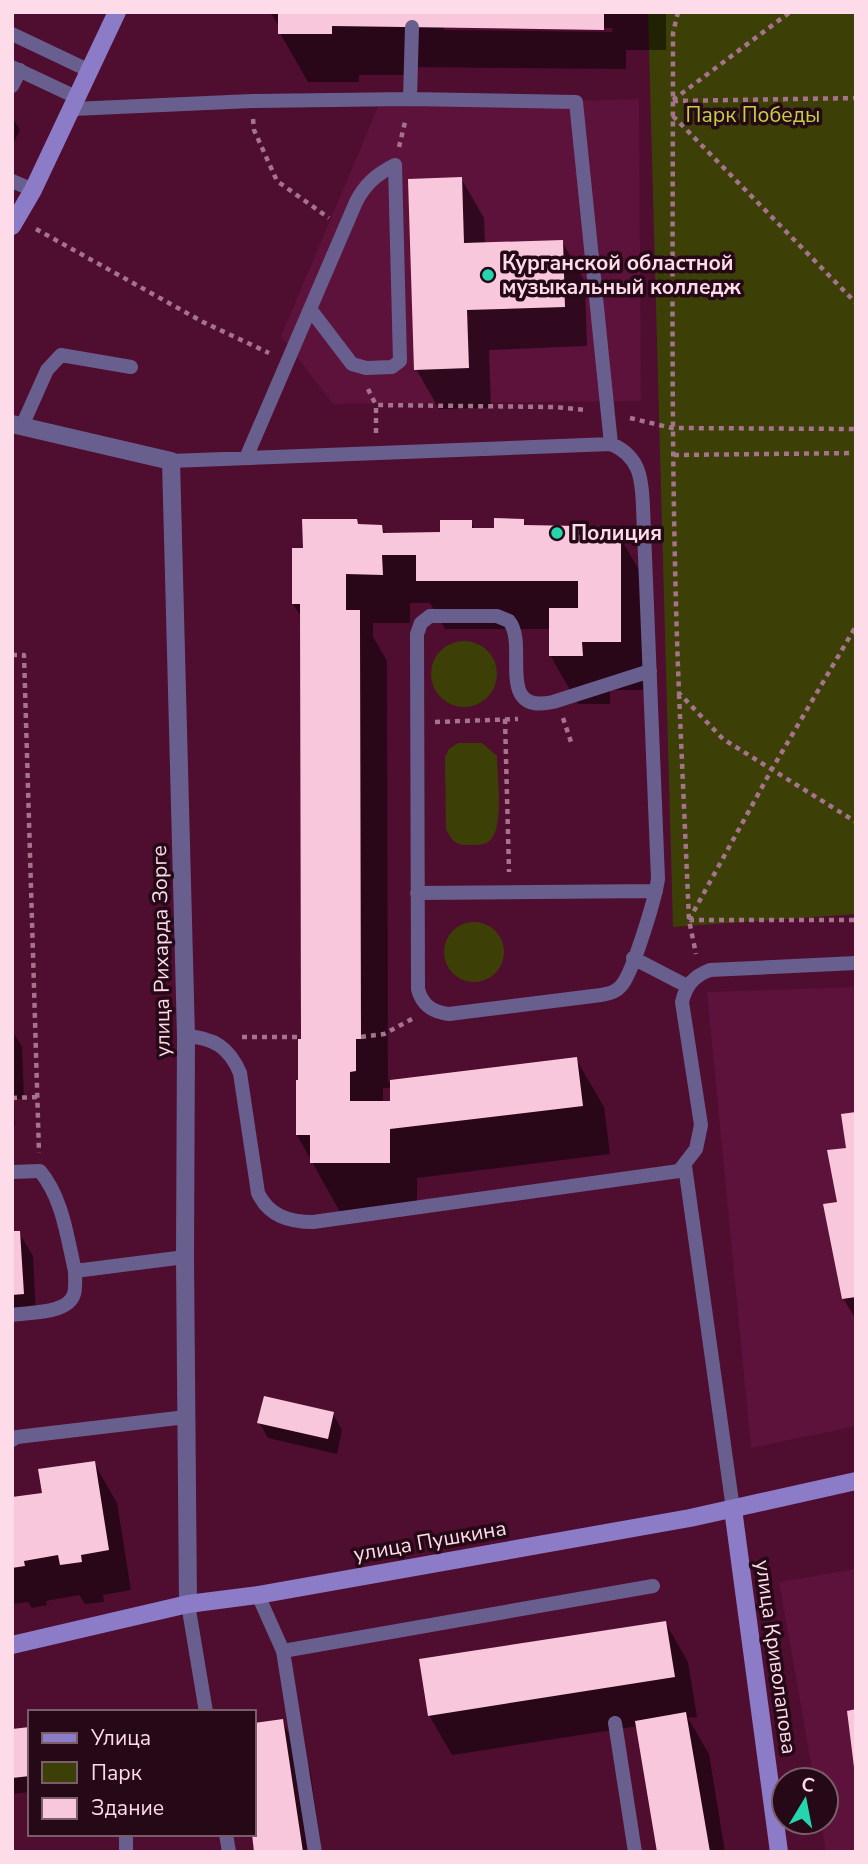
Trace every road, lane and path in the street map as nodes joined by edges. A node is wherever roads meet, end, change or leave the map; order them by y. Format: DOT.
graph roads {
  1 [pos="117,12"];
  2 [pos="678,12"];
  3 [pos="790,12"];
  4 [pos="412,27"];
  5 [pos="12,34"];
  6 [pos="16,68"];
  7 [pos="90,71"];
  8 [pos="12,86"];
  9 [pos="856,98"];
  10 [pos="410,99"];
  11 [pos="252,101"];
  12 [pos="673,101"];
  13 [pos="75,103"];
  14 [pos="673,115"];
  15 [pos="395,165"];
  16 [pos="12,181"];
  17 [pos="33,190"];
  18 [pos="14,222"];
  19 [pos="345,229"];
  20 [pos="856,303"];
  21 [pos="310,309"];
  22 [pos="288,363"];
  23 [pos="131,367"];
  24 [pos="17,425"];
  25 [pos="611,444"];
  26 [pos="856,453"];
  27 [pos="674,455"];
  28 [pos="246,458"];
  29 [pos="171,461"];
  30 [pos="856,626"];
  31 [pos="12,655"];
  32 [pos="650,671"];
  33 [pos="679,693"];
  34 [pos="562,717"];
  35 [pos="528,718"];
  36 [pos="551,718"];
  37 [pos="505,719"];
  38 [pos="417,722"];
  39 [pos="772,769"];
  40 [pos="856,822"];
  41 [pos="656,891"];
  42 [pos="509,892"];
  43 [pos="417,893"];
  44 [pos="689,920"];
  45 [pos="856,920"];
  46 [pos="633,958"];
  47 [pos="856,963"];
  48 [pos="700,974"];
  49 [pos="687,986"];
  50 [pos="431,1009"];
  51 [pos="186,1036"];
  52 [pos="237,1037"];
  53 [pos="301,1037"];
  54 [pos="361,1037"];
  55 [pos="37,1097"];
  56 [pos="12,1098"];
  57 [pos="685,1166"];
  58 [pos="40,1171"];
  59 [pos="12,1172"];
  60 [pos="185,1258"];
  61 [pos="75,1271"];
  62 [pos="12,1315"];
  63 [pos="186,1417"];
  64 [pos="12,1440"];
  65 [pos="856,1481"];
  66 [pos="733,1509"];
  67 [pos="653,1586"];
  68 [pos="258,1595"];
  69 [pos="188,1604"];
  70 [pos="12,1645"];
  71 [pos="283,1651"];
  72 [pos="202,1709"];
  73 [pos="615,1723"];
  74 [pos="314,1852"];
  75 [pos="635,1852"];
  76 [pos="779,1852"];
  1 -- 7 [label="main road"];
  2 -- 12 [label="path"];
  3 -- 12 [label="path"];
  4 -- 10 [label="lane"];
  5 -- 7 [label="lane"];
  6 -- 8 [label="lane"];
  6 -- 13 [label="lane"];
  7 -- 13 [label="main road"];
  9 -- 12 [label="path"];
  10 -- 11 [label="lane"];
  10 -- 15 [label="path"];
  10 -- 25 [label="lane"];
  11 -- 13 [label="lane"];
  11 -- 19 [label="path"];
  12 -- 14 [label="path"];
  13 -- 17 [label="main road"];
  14 -- 20 [label="path"];
  14 -- 27 [label="path"];
  15 -- 19 [label="lane"];
  15 -- 21 [label="lane"];
  16 -- 17 [label="lane"];
  17 -- 18 [label="main road"];
  18 -- 22 [label="path"];
  19 -- 21 [label="lane"];
  21 -- 22 [label="lane"];
  22 -- 28 [label="lane"];
  23 -- 24 [label="lane"];
  24 -- 29 [label="street"];
  25 -- 28 [label="lane"];
  25 -- 32 [label="lane"];
  26 -- 27 [label="path"];
  27 -- 33 [label="path"];
  28 -- 29 [label="lane"];
  29 -- 51 [label="street, улица Рихарда Зорге"];
  30 -- 39 [label="path"];
  31 -- 55 [label="path"];
  32 -- 38 [label="lane"];
  32 -- 41 [label="lane"];
  33 -- 39 [label="path"];
  33 -- 44 [label="path"];
  34 -- 36 [label="path"];
  35 -- 37 [label="path"];
  37 -- 38 [label="path"];
  37 -- 42 [label="path"];
  38 -- 43 [label="lane"];
  39 -- 40 [label="path"];
  39 -- 44 [label="path"];
  41 -- 42 [label="lane"];
  41 -- 46 [label="lane"];
  42 -- 43 [label="lane"];
  43 -- 50 [label="lane"];
  44 -- 45 [label="path"];
  44 -- 48 [label="path"];
  46 -- 49 [label="lane"];
  46 -- 50 [label="lane"];
  47 -- 48 [label="lane"];
  48 -- 49 [label="lane"];
  49 -- 57 [label="lane"];
  50 -- 54 [label="path"];
  51 -- 57 [label="lane"];
  51 -- 60 [label="street, улица Рихарда Зорге"];
  52 -- 53 [label="path"];
  55 -- 56 [label="path"];
  55 -- 58 [label="path"];
  57 -- 66 [label="lane"];
  58 -- 59 [label="lane"];
  58 -- 61 [label="lane"];
  60 -- 61 [label="lane"];
  60 -- 63 [label="street, улица Рихарда Зорге"];
  61 -- 62 [label="lane"];
  63 -- 64 [label="lane"];
  63 -- 69 [label="street, улица Рихарда Зорге"];
  65 -- 66 [label="main road, улица Пушкина"];
  66 -- 68 [label="main road, улица Пушкина"];
  66 -- 76 [label="main road, улица Криволапова"];
  67 -- 71 [label="lane"];
  68 -- 69 [label="main road, улица Пушкина"];
  68 -- 71 [label="lane"];
  69 -- 70 [label="main road, улица Пушкина"];
  69 -- 72 [label="lane"];
  71 -- 74 [label="lane"];
  73 -- 75 [label="lane"];
}
